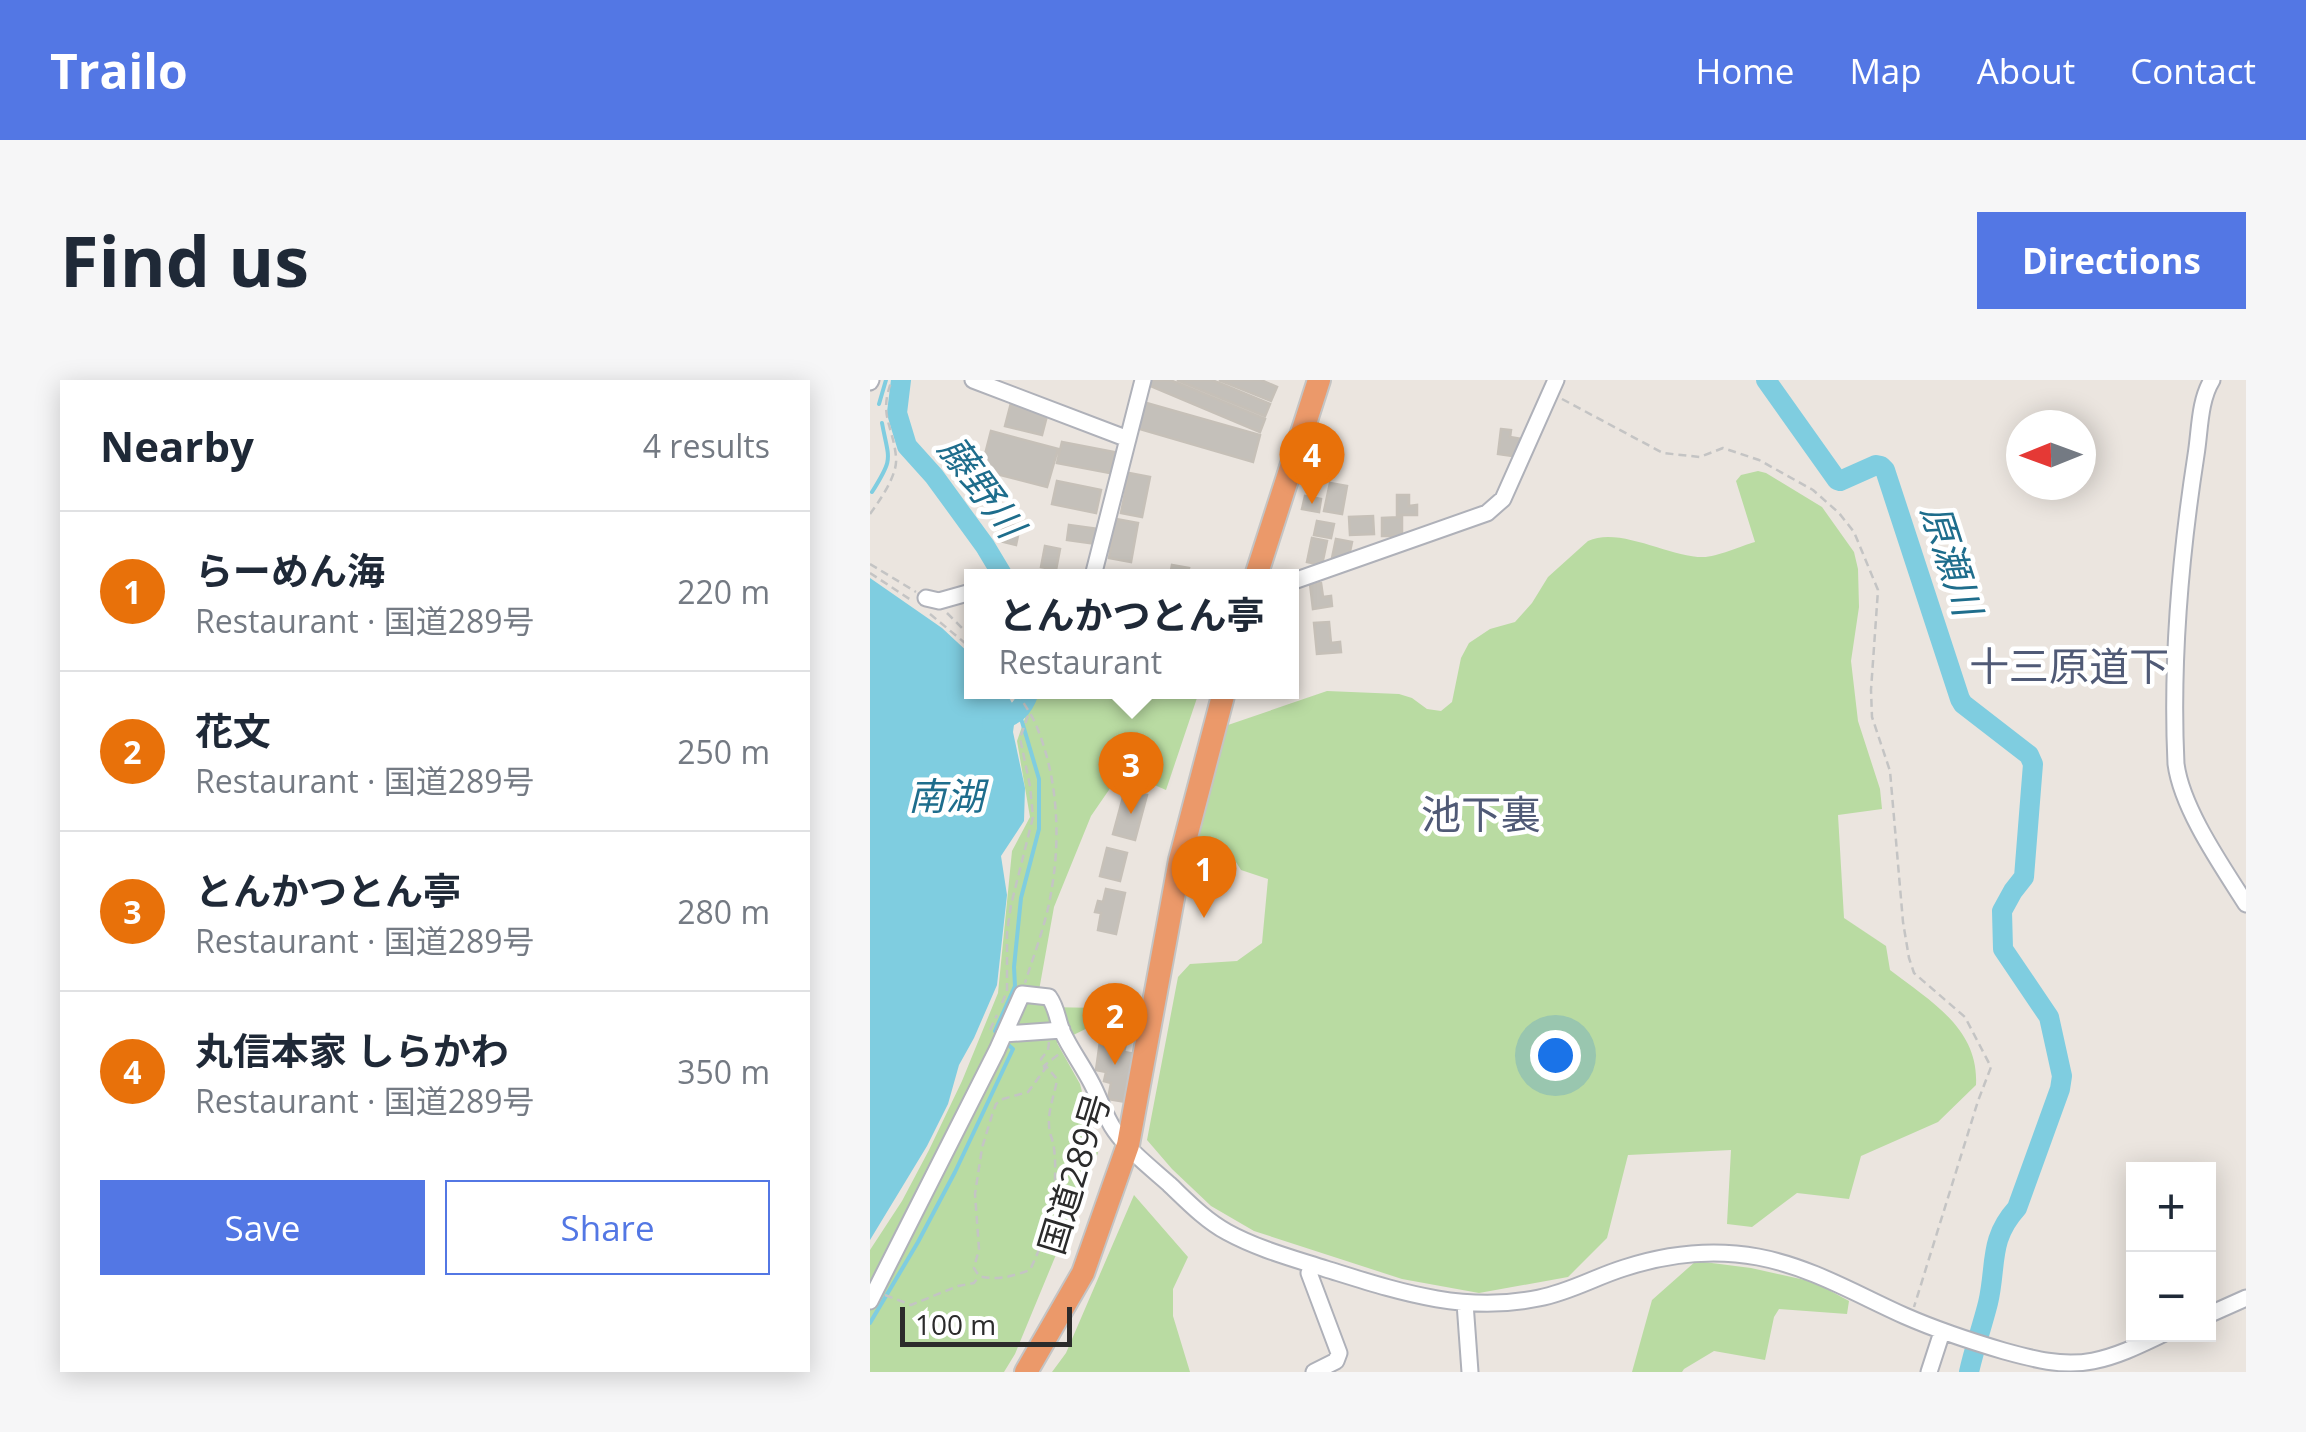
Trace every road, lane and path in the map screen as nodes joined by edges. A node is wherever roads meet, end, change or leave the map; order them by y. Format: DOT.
graph roads {
  1 [pos="892,380"];
  2 [pos="973,380"];
  3 [pos="1143,380"];
  4 [pos="1319,380"];
  5 [pos="2195,380"];
  6 [pos="2212,380"];
  7 [pos="1554,387"];
  8 [pos="2203,406"];
  9 [pos="1128,440"];
  10 [pos="870,514"];
  11 [pos="870,564"];
  12 [pos="1095,569"];
  13 [pos="1258,569"];
  14 [pos="1299,579"];
  15 [pos="964,594"];
  16 [pos="926,598"];
  17 [pos="964,630"];
  18 [pos="1021,699"];
  19 [pos="1222,699"];
  20 [pos="1028,710"];
  21 [pos="2246,904"];
  22 [pos="1022,994"];
  23 [pos="1054,1031"];
  24 [pos="1004,1034"];
  25 [pos="1072,1047"];
  26 [pos="996,1050"];
  27 [pos="1045,1065"];
  28 [pos="1128,1145"];
  29 [pos="1312,1264"];
  30 [pos="979,1276"];
  31 [pos="890,1298"];
  32 [pos="2246,1298"];
  33 [pos="870,1301"];
  34 [pos="1465,1303"];
  35 [pos="2216,1311"];
  36 [pos="1910,1318"];
  37 [pos="1942,1332"];
  38 [pos="2146,1342"];
  39 [pos="1026,1372"];
  40 [pos="1314,1372"];
  41 [pos="1470,1372"];
  42 [pos="1929,1372"];
  1 -- 10 [label="path"];
  2 -- 9 [label="street"];
  3 -- 9 [label="street"];
  4 -- 13 [label="highway"];
  5 -- 8 [label="street"];
  6 -- 8 [label="street"];
  7 -- 14 [label="street"];
  7 -- 36 [label="path"];
  8 -- 21 [label="street"];
  9 -- 12 [label="street"];
  11 -- 16 [label="path"];
  15 -- 16 [label="street"];
  16 -- 17 [label="path"];
  18 -- 20 [label="path"];
  19 -- 28 [label="highway, 国道289号"];
  20 -- 22 [label="path"];
  20 -- 26 [label="path"];
  22 -- 23 [label="street"];
  22 -- 24 [label="street"];
  23 -- 24 [label="street"];
  23 -- 25 [label="street"];
  23 -- 27 [label="path"];
  24 -- 26 [label="street"];
  25 -- 27 [label="path"];
  25 -- 28 [label="street"];
  26 -- 33 [label="street"];
  27 -- 30 [label="path"];
  27 -- 30 [label="path"];
  28 -- 29 [label="street"];
  28 -- 39 [label="highway, 国道289号"];
  29 -- 34 [label="street"];
  29 -- 40 [label="street"];
  30 -- 31 [label="path"];
  32 -- 35 [label="street"];
  34 -- 36 [label="street"];
  34 -- 41 [label="street"];
  36 -- 37 [label="street"];
  37 -- 38 [label="street"];
  37 -- 42 [label="street"];
}
